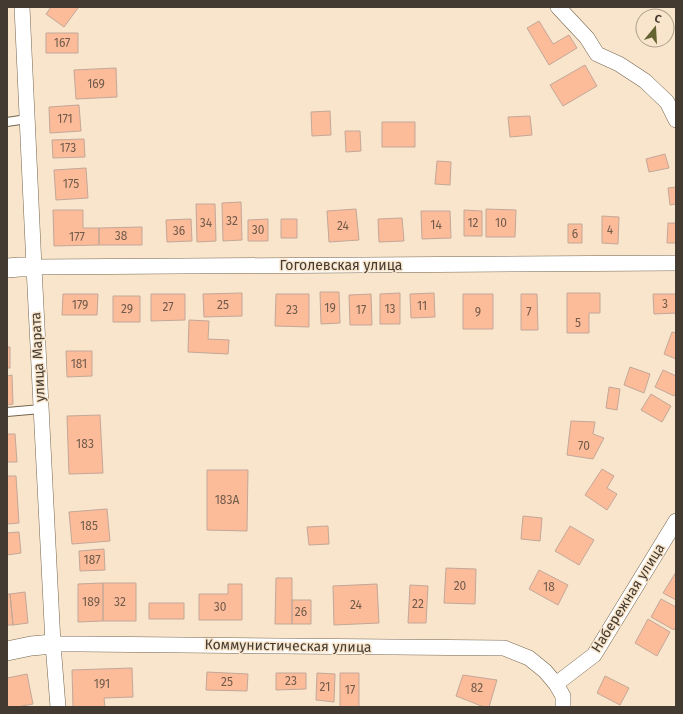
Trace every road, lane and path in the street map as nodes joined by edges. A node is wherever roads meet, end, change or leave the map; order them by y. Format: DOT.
graph roads {
  1 [pos="22,7"];
  2 [pos="558,7"];
  3 [pos="27,120"];
  4 [pos="676,120"];
  5 [pos="7,122"];
  6 [pos="676,263"];
  7 [pos="34,267"];
  8 [pos="7,268"];
  9 [pos="41,410"];
  10 [pos="7,412"];
  11 [pos="676,521"];
  12 [pos="53,644"];
  13 [pos="7,651"];
  14 [pos="556,684"];
  15 [pos="58,707"];
  16 [pos="564,707"];
  1 -- 3 [label="street, улица Марата"];
  2 -- 4 [label="street"];
  3 -- 5 [label="lane"];
  3 -- 7 [label="street, улица Марата"];
  6 -- 7 [label="street, Гоголевская улица"];
  7 -- 8 [label="street, Гоголевская улица"];
  7 -- 9 [label="street, улица Марата"];
  9 -- 10 [label="lane"];
  9 -- 12 [label="street, улица Марата"];
  11 -- 14 [label="street, Набережная улица"];
  12 -- 13 [label="street, Коммунистическая улица"];
  12 -- 14 [label="street, Коммунистическая улица"];
  12 -- 15 [label="street, улица Марата"];
  14 -- 16 [label="street"];
}
